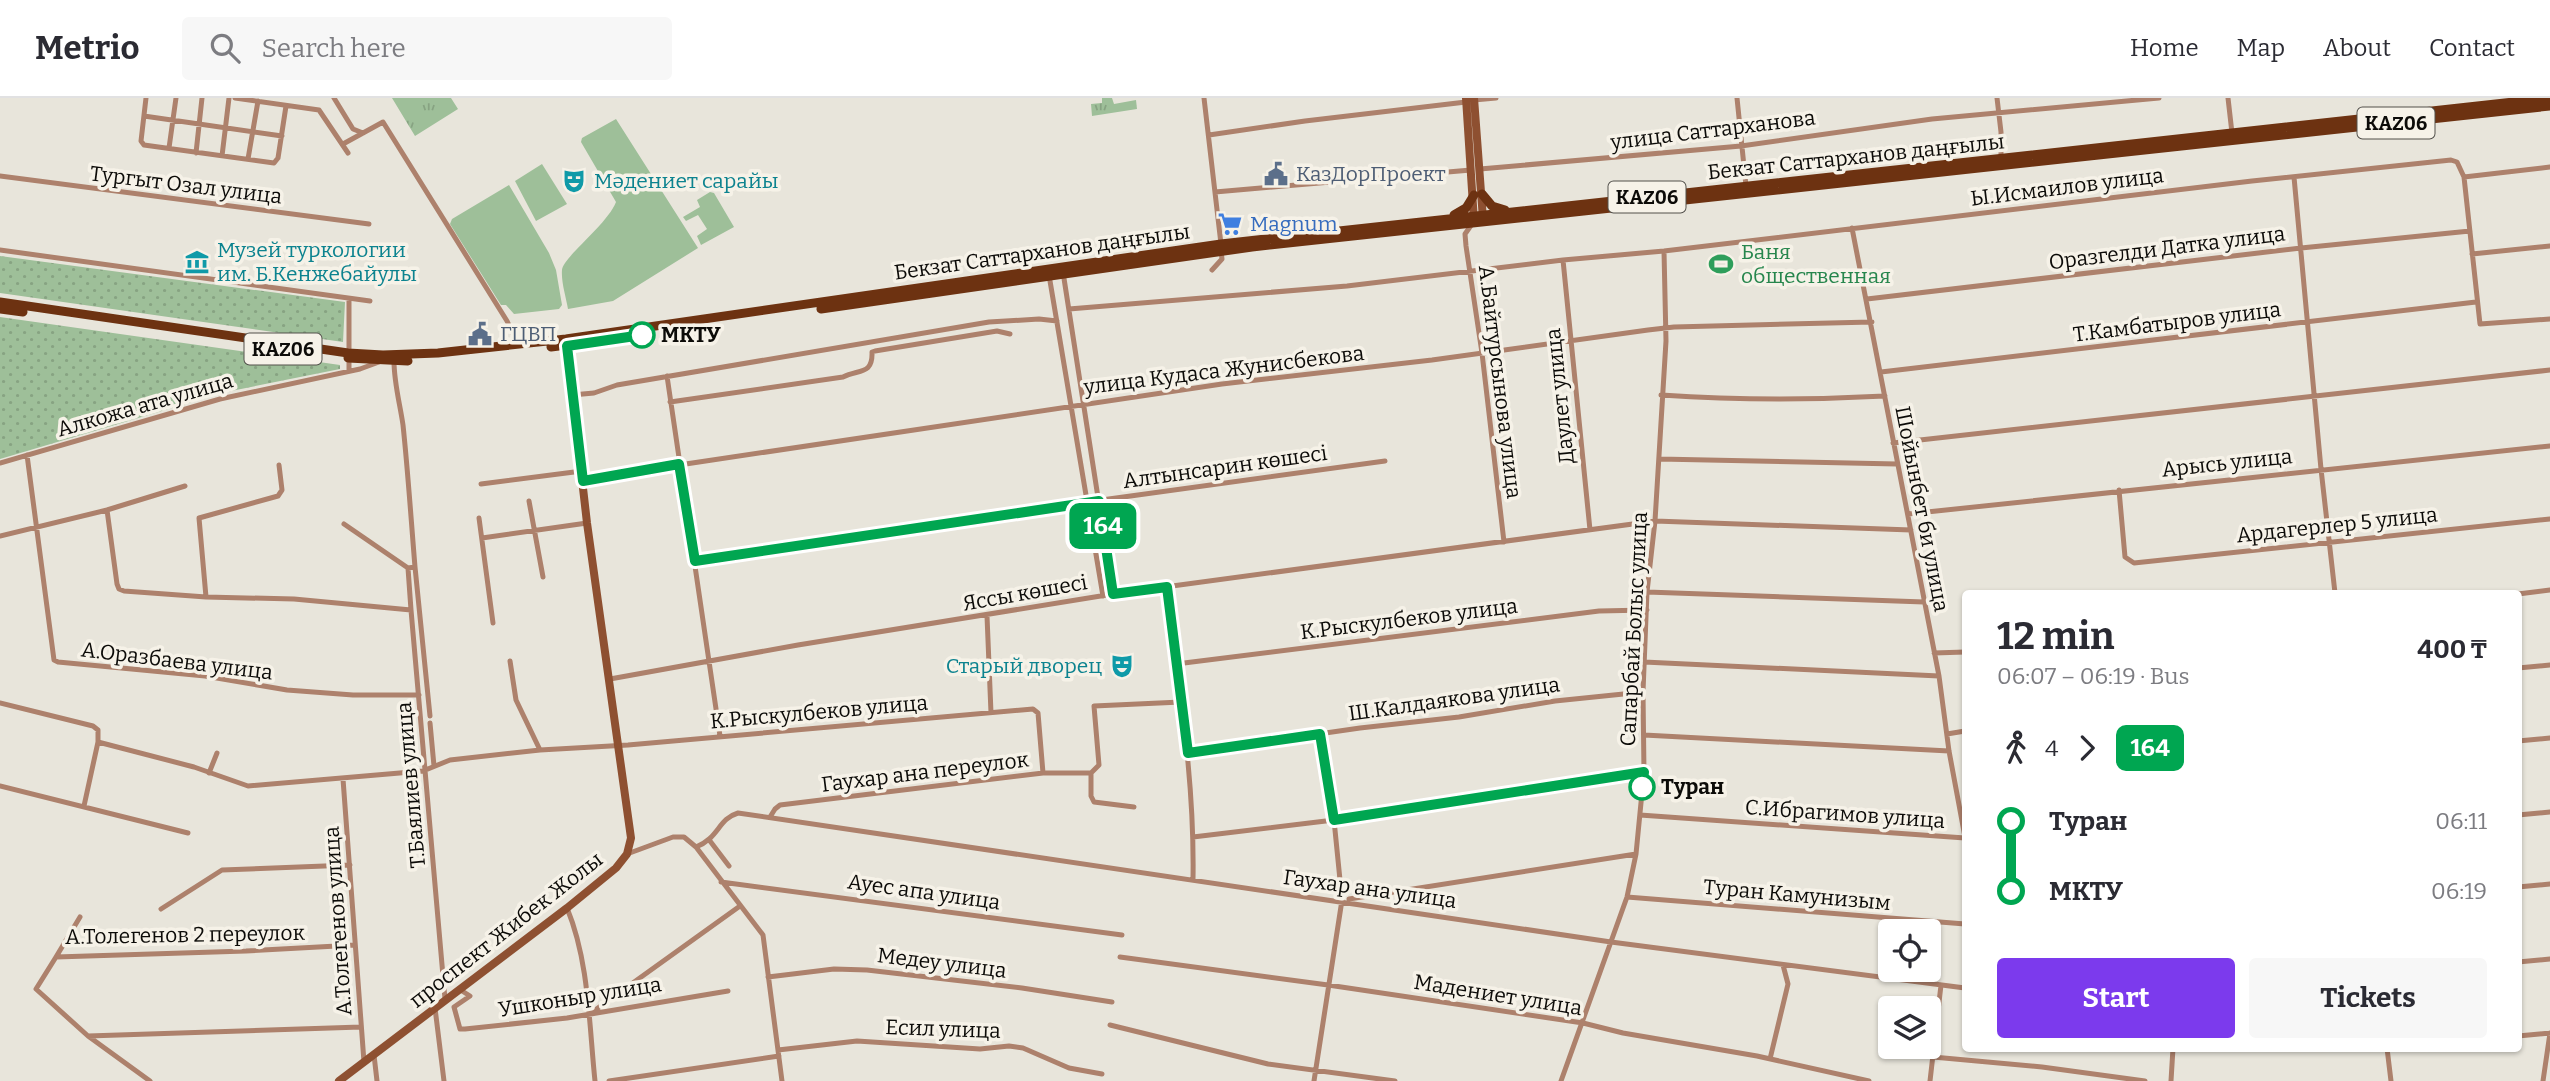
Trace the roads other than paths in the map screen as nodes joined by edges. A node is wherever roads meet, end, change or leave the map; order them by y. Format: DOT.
graph roads {
  1 [pos="146,98"];
  2 [pos="176,98"];
  3 [pos="202,98"];
  4 [pos="232,98"];
  5 [pos="334,98"];
  6 [pos="1204,98"];
  7 [pos="1496,98"];
  8 [pos="1737,98"];
  9 [pos="1997,98"];
  10 [pos="2159,98"];
  11 [pos="2228,98"];
  12 [pos="2549,98"];
  13 [pos="2531,99"];
  14 [pos="1470,100"];
  15 [pos="258,101"];
  16 [pos="286,106"];
  17 [pos="2550,106"];
  18 [pos="2000,114"];
  19 [pos="144,116"];
  20 [pos="173,120"];
  21 [pos="199,124"];
  22 [pos="226,128"];
  23 [pos="253,132"];
  24 [pos="2274,132"];
  25 [pos="363,133"];
  26 [pos="1209,135"];
  27 [pos="282,136"];
  28 [pos="2232,137"];
  29 [pos="343,144"];
  30 [pos="1741,146"];
  31 [pos="169,148"];
  32 [pos="196,153"];
  33 [pos="348,153"];
  34 [pos="222,156"];
  35 [pos="2001,158"];
  36 [pos="248,159"];
  37 [pos="2550,167"];
  38 [pos="1475,170"];
  39 [pos="0,176"];
  40 [pos="2294,177"];
  41 [pos="2464,177"];
  42 [pos="1796,184"];
  43 [pos="1746,190"];
  44 [pos="1215,192"];
  45 [pos="1478,194"];
  46 [pos="1520,213"];
  47 [pos="1446,219"];
  48 [pos="1477,220"];
  49 [pos="369,225"];
  50 [pos="1852,228"];
  51 [pos="2470,231"];
  52 [pos="2550,246"];
  53 [pos="1221,247"];
  54 [pos="2301,248"];
  55 [pos="0,250"];
  56 [pos="1664,251"];
  57 [pos="2472,254"];
  58 [pos="1563,260"];
  59 [pos="1063,270"];
  60 [pos="1212,270"];
  61 [pos="1470,271"];
  62 [pos="1049,272"];
  63 [pos="349,299"];
  64 [pos="1867,299"];
  65 [pos="370,301"];
  66 [pos="0,302"];
  67 [pos="2476,302"];
  68 [pos="0,309"];
  69 [pos="1069,309"];
  70 [pos="2550,319"];
  71 [pos="1057,321"];
  72 [pos="1872,322"];
  73 [pos="2307,323"];
  74 [pos="1666,328"];
  75 [pos="1010,334"];
  76 [pos="1570,340"];
  77 [pos="566,342"];
  78 [pos="518,344"];
  79 [pos="1482,353"];
  80 [pos="349,356"];
  81 [pos="382,361"];
  82 [pos="394,361"];
  83 [pos="349,370"];
  84 [pos="2550,370"];
  85 [pos="1881,372"];
  86 [pos="667,376"];
  87 [pos="572,395"];
  88 [pos="1661,395"];
  89 [pos="1885,396"];
  90 [pos="2314,396"];
  91 [pos="670,402"];
  92 [pos="1084,404"];
  93 [pos="1071,406"];
  94 [pos="1894,443"];
  95 [pos="2550,446"];
  96 [pos="27,455"];
  97 [pos="1659,459"];
  98 [pos="1385,461"];
  99 [pos="0,463"];
  100 [pos="679,464"];
  101 [pos="1897,464"];
  102 [pos="279,465"];
  103 [pos="2321,469"];
  104 [pos="583,476"];
  105 [pos="481,484"];
  106 [pos="185,486"];
  107 [pos="2119,490"];
  108 [pos="529,501"];
  109 [pos="1099,501"];
  110 [pos="1087,502"];
  111 [pos="107,510"];
  112 [pos="1908,514"];
  113 [pos="479,518"];
  114 [pos="2550,519"];
  115 [pos="1655,521"];
  116 [pos="587,523"];
  117 [pos="344,524"];
  118 [pos="37,527"];
  119 [pos="534,530"];
  120 [pos="1590,530"];
  121 [pos="1911,530"];
  122 [pos="0,536"];
  123 [pos="481,538"];
  124 [pos="1504,542"];
  125 [pos="2330,542"];
  126 [pos="695,561"];
  127 [pos="412,567"];
  128 [pos="543,577"];
  129 [pos="1167,587"];
  130 [pos="2335,590"];
  131 [pos="2550,590"];
  132 [pos="1647,592"];
  133 [pos="1113,594"];
  134 [pos="2522,594"];
  135 [pos="1103,596"];
  136 [pos="206,597"];
  137 [pos="1924,602"];
  138 [pos="1647,610"];
  139 [pos="411,611"];
  140 [pos="987,616"];
  141 [pos="493,623"];
  142 [pos="1962,652"];
  143 [pos="1934,653"];
  144 [pos="510,661"];
  145 [pos="708,661"];
  146 [pos="1644,662"];
  147 [pos="1177,664"];
  148 [pos="2550,665"];
  149 [pos="2522,668"];
  150 [pos="1939,676"];
  151 [pos="610,679"];
  152 [pos="1643,692"];
  153 [pos="419,695"];
  154 [pos="1181,702"];
  155 [pos="0,703"];
  156 [pos="991,713"];
  157 [pos="429,716"];
  158 [pos="430,723"];
  159 [pos="1962,732"];
  160 [pos="1320,734"];
  161 [pos="1947,734"];
  162 [pos="1644,735"];
  163 [pos="720,736"];
  164 [pos="2550,738"];
  165 [pos="2522,741"];
  166 [pos="98,742"];
  167 [pos="618,744"];
  168 [pos="540,750"];
  169 [pos="1949,751"];
  170 [pos="216,753"];
  171 [pos="1188,753"];
  172 [pos="434,766"];
  173 [pos="423,771"];
  174 [pos="1644,772"];
  175 [pos="209,773"];
  176 [pos="1044,773"];
  177 [pos="1091,774"];
  178 [pos="343,779"];
  179 [pos="0,786"];
  180 [pos="1962,805"];
  181 [pos="84,806"];
  182 [pos="1134,807"];
  183 [pos="2550,812"];
  184 [pos="1640,815"];
  185 [pos="2522,816"];
  186 [pos="770,817"];
  187 [pos="1334,820"];
  188 [pos="188,833"];
  189 [pos="1193,837"];
  190 [pos="1962,838"];
  191 [pos="710,841"];
  192 [pos="696,847"];
  193 [pos="627,854"];
  194 [pos="1636,854"];
  195 [pos="350,865"];
  196 [pos="729,866"];
  197 [pos="1192,879"];
  198 [pos="721,882"];
  199 [pos="2550,884"];
  200 [pos="2522,887"];
  201 [pos="1627,897"];
  202 [pos="1342,901"];
  203 [pos="740,906"];
  204 [pos="567,908"];
  205 [pos="161,909"];
  206 [pos="80,918"];
  207 [pos="1962,924"];
  208 [pos="1122,935"];
  209 [pos="1611,942"];
  210 [pos="355,945"];
  211 [pos="56,957"];
  212 [pos="1120,957"];
  213 [pos="2550,959"];
  214 [pos="2522,962"];
  215 [pos="1783,965"];
  216 [pos="768,977"];
  217 [pos="1328,985"];
  218 [pos="1941,985"];
  219 [pos="1962,988"];
  220 [pos="459,989"];
  221 [pos="728,991"];
  222 [pos="1940,996"];
  223 [pos="445,999"];
  224 [pos="1112,1002"];
  225 [pos="435,1008"];
  226 [pos="589,1015"];
  227 [pos="1583,1023"];
  228 [pos="1110,1025"];
  229 [pos="361,1027"];
  230 [pos="2550,1033"];
  231 [pos="2522,1035"];
  232 [pos="88,1036"];
  233 [pos="2172,1052"];
  234 [pos="2387,1052"];
  235 [pos="779,1053"];
  236 [pos="374,1055"];
  237 [pos="1941,1058"];
  238 [pos="1770,1059"];
  239 [pos="1933,1059"];
  240 [pos="365,1062"];
  241 [pos="1316,1070"];
  242 [pos="1102,1074"];
  243 [pos="150,1081"];
  244 [pos="339,1081"];
  245 [pos="377,1081"];
  246 [pos="444,1081"];
  247 [pos="596,1081"];
  248 [pos="608,1081"];
  249 [pos="782,1081"];
  250 [pos="1314,1081"];
  251 [pos="1395,1081"];
  252 [pos="1561,1081"];
  253 [pos="1869,1081"];
  254 [pos="1930,1081"];
  255 [pos="2145,1081"];
  256 [pos="2171,1081"];
  257 [pos="2391,1081"];
  258 [pos="2543,1081"];
  1 -- 19 [label="street"];
  2 -- 20 [label="street"];
  3 -- 21 [label="street"];
  4 -- 15 [label="street"];
  4 -- 22 [label="street"];
  5 -- 25 [label="street"];
  6 -- 26 [label="street"];
  7 -- 14 [label="street"];
  8 -- 30 [label="street"];
  9 -- 18 [label="street"];
  10 -- 18 [label="street, улица Саттарханова"];
  11 -- 28 [label="street"];
  12 -- 13 [label="main road, Бекзат Саттарханов даңғылы / KАZ06"];
  13 -- 24 [label="main road, Бекзат Саттарханов даңғылы / KАZ06"];
  14 -- 26 [label="street"];
  14 -- 38 [label="main road"];
  15 -- 16 [label="street"];
  15 -- 23 [label="street"];
  16 -- 27 [label="street"];
  16 -- 29 [label="street"];
  17 -- 24 [label="main road, Бекзат Саттарханов даңғылы / KАZ06"];
  18 -- 30 [label="street, улица Саттарханова"];
  18 -- 35 [label="street"];
  19 -- 20 [label="street"];
  19 -- 31 [label="street"];
  20 -- 21 [label="street"];
  20 -- 31 [label="street"];
  21 -- 22 [label="street"];
  21 -- 32 [label="street"];
  22 -- 23 [label="street"];
  22 -- 34 [label="street"];
  23 -- 27 [label="street"];
  23 -- 36 [label="street"];
  24 -- 28 [label="main road, Бекзат Саттарханов даңғылы / KАZ06"];
  25 -- 29 [label="street"];
  25 -- 78 [label="street"];
  26 -- 44 [label="street"];
  27 -- 36 [label="street"];
  28 -- 35 [label="main road, Бекзат Саттарханов даңғылы / KАZ06"];
  28 -- 42 [label="main road, Бекзат Саттарханов даңғылы / KАZ06"];
  29 -- 33 [label="street"];
  30 -- 38 [label="street, улица Саттарханова"];
  30 -- 43 [label="street"];
  31 -- 32 [label="street"];
  32 -- 34 [label="street"];
  34 -- 36 [label="street"];
  35 -- 42 [label="main road, Бекзат Саттарханов даңғылы / KАZ06"];
  37 -- 41 [label="street"];
  38 -- 44 [label="street, улица Саттарханова"];
  38 -- 45 [label="main road"];
  39 -- 49 [label="street, Тургыт Озал улица"];
  40 -- 41 [label="street, Ы.Исмаилов улица"];
  40 -- 50 [label="street, Ы.Исмаилов улица"];
  40 -- 54 [label="street"];
  41 -- 51 [label="street"];
  42 -- 43 [label="main road, Бекзат Саттарханов даңғылы / KАZ06"];
  43 -- 46 [label="main road, Бекзат Саттарханов даңғылы / KАZ06"];
  44 -- 53 [label="street"];
  45 -- 46 [label="main road"];
  45 -- 47 [label="main road"];
  45 -- 48 [label="main road"];
  46 -- 48 [label="main road, Бекзат Саттарханов даңғылы / KАZ06"];
  47 -- 48 [label="main road, Бекзат Саттарханов даңғылы / KАZ06"];
  47 -- 53 [label="main road, Бекзат Саттарханов даңғылы / KАZ06"];
  48 -- 53 [label="main road, Бекзат Саттарханов даңғылы / KАZ06"];
  48 -- 61 [label="street, А.Байтурсынова улица"];
  50 -- 56 [label="street, Ы.Исмаилов улица"];
  50 -- 64 [label="street, Шойынбет би улица"];
  51 -- 54 [label="street, Оразгелди Датка улица"];
  51 -- 57 [label="street"];
  52 -- 57 [label="street"];
  53 -- 59 [label="main road, Бекзат Саттарханов даңғылы / KАZ06"];
  53 -- 60 [label="street"];
  54 -- 64 [label="street, Оразгелди Датка улица"];
  54 -- 73 [label="street"];
  55 -- 63 [label="street"];
  56 -- 58 [label="street, Ы.Исмаилов улица"];
  56 -- 74 [label="street, Сапарбай Болыс улица"];
  57 -- 67 [label="street"];
  58 -- 61 [label="street, Ы.Исмаилов улица"];
  58 -- 76 [label="street, Даулет улица"];
  59 -- 62 [label="main road, Бекзат Саттарханов даңғылы / KАZ06"];
  59 -- 69 [label="street"];
  61 -- 69 [label="street, Ы.Исмаилов улица"];
  61 -- 79 [label="street, А.Байтурсынова улица"];
  62 -- 71 [label="street"];
  62 -- 77 [label="main road, Бекзат Саттарханов даңғылы / KАZ06"];
  63 -- 65 [label="street"];
  63 -- 80 [label="street"];
  64 -- 72 [label="street, Шойынбет би улица"];
  66 -- 80 [label="main road, Бекзат Саттарханов даңғылы / KАZ06"];
  67 -- 70 [label="street"];
  67 -- 73 [label="street, Т.Камбатыров улица"];
  68 -- 80 [label="main road, Бекзат Саттарханов даңғылы / KАZ06"];
  69 -- 92 [label="street"];
  71 -- 86 [label="street"];
  71 -- 93 [label="street"];
  72 -- 74 [label="street, улица Кудаса Жунисбекова"];
  72 -- 85 [label="street, Шойынбет би улица"];
  73 -- 85 [label="street, Т.Камбатыров улица"];
  73 -- 90 [label="street"];
  74 -- 76 [label="street, улица Кудаса Жунисбекова"];
  74 -- 88 [label="street, Сапарбай Болыс улица"];
  75 -- 91 [label="street"];
  76 -- 79 [label="street, улица Кудаса Жунисбекова"];
  76 -- 120 [label="street, Даулет улица"];
  77 -- 78 [label="main road, Бекзат Саттарханов даңғылы / KАZ06"];
  77 -- 82 [label="main road, Бекзат Саттарханов даңғылы / KАZ06"];
  77 -- 87 [label="main road, проспект Жибек Жолы"];
  78 -- 80 [label="main road, Бекзат Саттарханов даңғылы / KАZ06"];
  79 -- 92 [label="street, улица Кудаса Жунисбекова"];
  79 -- 124 [label="street, А.Байтурсынова улица"];
  80 -- 81 [label="main road, Бекзат Саттарханов даңғылы / KАZ06"];
  80 -- 83 [label="street"];
  81 -- 82 [label="main road, Бекзат Саттарханов даңғылы / KАZ06"];
  81 -- 83 [label="street, Алкожа ата улица"];
  82 -- 127 [label="street, Т.Баялиев улица"];
  83 -- 96 [label="street, Алкожа ата улица"];
  84 -- 90 [label="street"];
  85 -- 89 [label="street, Шойынбет би улица"];
  86 -- 87 [label="street"];
  86 -- 91 [label="street"];
  87 -- 104 [label="main road, проспект Жибек Жолы"];
  88 -- 89 [label="street"];
  88 -- 97 [label="street, Сапарбай Болыс улица"];
  89 -- 94 [label="street, Шойынбет би улица"];
  90 -- 94 [label="street"];
  90 -- 103 [label="street"];
  91 -- 100 [label="street"];
  92 -- 93 [label="street, улица Кудаса Жунисбекова"];
  92 -- 109 [label="street"];
  93 -- 100 [label="street, улица Кудаса Жунисбекова"];
  93 -- 110 [label="street"];
  94 -- 101 [label="street, Шойынбет би улица"];
  95 -- 103 [label="street, Арысь улица"];
  96 -- 99 [label="street, Алкожа ата улица"];
  96 -- 118 [label="street, А.Оразбаева улица"];
  97 -- 101 [label="street"];
  97 -- 115 [label="street, Сапарбай Болыс улица"];
  98 -- 109 [label="street, Алтынсарин көшесі"];
  100 -- 104 [label="street, улица Кудаса Жунисбекова"];
  100 -- 126 [label="street"];
  101 -- 112 [label="street, Шойынбет би улица"];
  102 -- 136 [label="street"];
  103 -- 107 [label="street, Арысь улица"];
  103 -- 125 [label="street"];
  104 -- 105 [label="street, улица Кудаса Жунисбекова"];
  104 -- 116 [label="main road, проспект Жибек Жолы"];
  106 -- 111 [label="street"];
  107 -- 112 [label="street, Арысь улица"];
  107 -- 125 [label="street, Ардагерлер 5 улица"];
  108 -- 119 [label="street"];
  109 -- 110 [label="street, Алтынсарин көшесі"];
  109 -- 133 [label="street"];
  110 -- 126 [label="street, Алтынсарин көшесі"];
  110 -- 135 [label="street"];
  111 -- 118 [label="street"];
  111 -- 136 [label="street"];
  112 -- 121 [label="street, Шойынбет би улица"];
  113 -- 123 [label="street"];
  114 -- 125 [label="street, Ардагерлер 5 улица"];
  115 -- 120 [label="street, Яссы көшесі"];
  115 -- 121 [label="street, Яссы көшесі"];
  115 -- 132 [label="street, Сапарбай Болыс улица"];
  116 -- 119 [label="street"];
  116 -- 151 [label="main road, проспект Жибек Жолы"];
  117 -- 127 [label="street"];
  118 -- 122 [label="street"];
  118 -- 153 [label="street, А.Оразбаева улица"];
  119 -- 123 [label="street"];
  119 -- 128 [label="street"];
  120 -- 124 [label="street, Яссы көшесі"];
  121 -- 137 [label="street, Шойынбет би улица"];
  123 -- 141 [label="street"];
  124 -- 129 [label="street, Яссы көшесі"];
  125 -- 130 [label="street"];
  126 -- 145 [label="street"];
  127 -- 139 [label="street, Т.Баялиев улица"];
  127 -- 157 [label="street, Т.Баялиев улица"];
  129 -- 133 [label="street, Яссы көшесі"];
  129 -- 147 [label="street"];
  131 -- 134 [label="street"];
  132 -- 137 [label="street"];
  132 -- 138 [label="street, Сапарбай Болыс улица"];
  133 -- 135 [label="street, Яссы көшесі"];
  135 -- 140 [label="street, Яссы көшесі"];
  136 -- 139 [label="street"];
  137 -- 143 [label="street, Шойынбет би улица"];
  138 -- 146 [label="street, Сапарбай Болыс улица"];
  138 -- 147 [label="street, К.Рыскулбеков улица"];
  139 -- 153 [label="street, Т.Баялиев улица"];
  140 -- 145 [label="street, Яссы көшесі"];
  140 -- 156 [label="street"];
  142 -- 143 [label="street"];
  143 -- 150 [label="street, Шойынбет би улица"];
  144 -- 168 [label="street"];
  145 -- 151 [label="street, Яссы көшесі"];
  145 -- 163 [label="street"];
  146 -- 150 [label="street"];
  146 -- 152 [label="street, Сапарбай Болыс улица"];
  147 -- 154 [label="street"];
  148 -- 149 [label="street"];
  150 -- 161 [label="street, Шойынбет би улица"];
  151 -- 167 [label="main road, проспект Жибек Жолы"];
  152 -- 160 [label="street, Ш.Калдаякова улица"];
  152 -- 162 [label="street, Сапарбай Болыс улица"];
  153 -- 173 [label="street, Т.Баялиев улица"];
  154 -- 171 [label="street"];
  154 -- 177 [label="street"];
  155 -- 166 [label="street, К.Рыскулбеков улица"];
  156 -- 163 [label="street, К.Рыскулбеков улица"];
  156 -- 176 [label="street, К.Рыскулбеков улица"];
  158 -- 172 [label="street, Т.Баялиев улица"];
  159 -- 161 [label="street"];
  160 -- 171 [label="street, Ш.Калдаякова улица"];
  160 -- 187 [label="street"];
  161 -- 169 [label="street, Шойынбет би улица"];
  162 -- 169 [label="street"];
  162 -- 174 [label="street, Сапарбай Болыс улица"];
  163 -- 167 [label="street, К.Рыскулбеков улица"];
  164 -- 165 [label="street"];
  166 -- 175 [label="street, К.Рыскулбеков улица"];
  166 -- 181 [label="street"];
  167 -- 168 [label="street, К.Рыскулбеков улица"];
  167 -- 193 [label="main road, проспект Жибек Жолы"];
  168 -- 172 [label="street, К.Рыскулбеков улица"];
  169 -- 180 [label="street, Шойынбет би улица"];
  170 -- 175 [label="street"];
  171 -- 189 [label="street"];
  172 -- 173 [label="street, К.Рыскулбеков улица"];
  173 -- 178 [label="street, К.Рыскулбеков улица"];
  173 -- 223 [label="street, Т.Баялиев улица"];
  174 -- 184 [label="street, Сапарбай Болыс улица"];
  174 -- 187 [label="street"];
  175 -- 178 [label="street, К.Рыскулбеков улица"];
  176 -- 177 [label="street, Гаухар ана переулок"];
  176 -- 186 [label="street, Гаухар ана переулок"];
  177 -- 182 [label="street"];
  178 -- 195 [label="street, А.Толегенов улица"];
  179 -- 181 [label="street"];
  181 -- 188 [label="street"];
  183 -- 185 [label="street"];
  184 -- 190 [label="street, С.Ибрагимов улица"];
  184 -- 194 [label="street, Сапарбай Болыс улица"];
  186 -- 191 [label="street, Гаухар ана улица"];
  186 -- 197 [label="street, Гаухар ана улица"];
  187 -- 189 [label="street"];
  187 -- 202 [label="street"];
  189 -- 197 [label="street"];
  191 -- 192 [label="street"];
  191 -- 196 [label="street"];
  192 -- 193 [label="street"];
  192 -- 198 [label="street"];
  193 -- 204 [label="main road, проспект Жибек Жолы"];
  194 -- 201 [label="street, Сапарбай Болыс улица"];
  194 -- 202 [label="street"];
  195 -- 205 [label="street"];
  195 -- 210 [label="street, А.Толегенов улица"];
  197 -- 202 [label="street, Гаухар ана улица"];
  198 -- 203 [label="street"];
  198 -- 208 [label="street, Ауес апа улица"];
  199 -- 200 [label="street"];
  201 -- 207 [label="street, Туран Камунизым"];
  201 -- 209 [label="street, Сапарбай Болыс улица"];
  202 -- 209 [label="street, Гаухар ана улица"];
  202 -- 217 [label="street"];
  203 -- 216 [label="street"];
  203 -- 226 [label="street"];
  204 -- 220 [label="main road, проспект Жибек Жолы"];
  204 -- 226 [label="street"];
  206 -- 211 [label="street, А.Толегенов 2 переулок"];
  209 -- 215 [label="street, Гаухар ана улица"];
  209 -- 227 [label="street, Сапарбай Болыс улица"];
  210 -- 211 [label="street, А.Толегенов 2 переулок"];
  210 -- 229 [label="street, А.Толегенов улица"];
  211 -- 232 [label="street"];
  212 -- 217 [label="street, Мадениет улица"];
  213 -- 214 [label="street"];
  215 -- 218 [label="street, Гаухар ана улица"];
  215 -- 238 [label="street"];
  216 -- 224 [label="street, Медеу улица"];
  216 -- 235 [label="street"];
  217 -- 227 [label="street, Мадениет улица"];
  217 -- 241 [label="street"];
  218 -- 219 [label="street, Гаухар ана улица"];
  218 -- 222 [label="street"];
  220 -- 223 [label="main road, проспект Жибек Жолы"];
  220 -- 226 [label="street, Ушконыр улица"];
  221 -- 226 [label="street, Ушконыр улица"];
  223 -- 225 [label="main road, проспект Жибек Жолы"];
  225 -- 236 [label="main road, проспект Жибек Жолы"];
  225 -- 246 [label="street"];
  226 -- 247 [label="street"];
  227 -- 238 [label="street, Мадениет улица"];
  227 -- 252 [label="street, Сапарбай Болыс улица"];
  228 -- 241 [label="street"];
  229 -- 232 [label="street"];
  229 -- 240 [label="street, А.Толегенов улица"];
  230 -- 231 [label="street"];
  230 -- 258 [label="street"];
  232 -- 243 [label="street"];
  233 -- 256 [label="street"];
  234 -- 257 [label="street"];
  235 -- 242 [label="street, Есил улица"];
  235 -- 248 [label="street, Есил улица"];
  235 -- 249 [label="street"];
  236 -- 240 [label="main road, проспект Жибек Жолы"];
  236 -- 245 [label="street"];
  237 -- 255 [label="street"];
  238 -- 253 [label="street, Мадениет улица"];
  239 -- 254 [label="street"];
  240 -- 244 [label="main road, проспект Жибек Жолы"];
  241 -- 250 [label="street"];
  241 -- 251 [label="street"];
}
